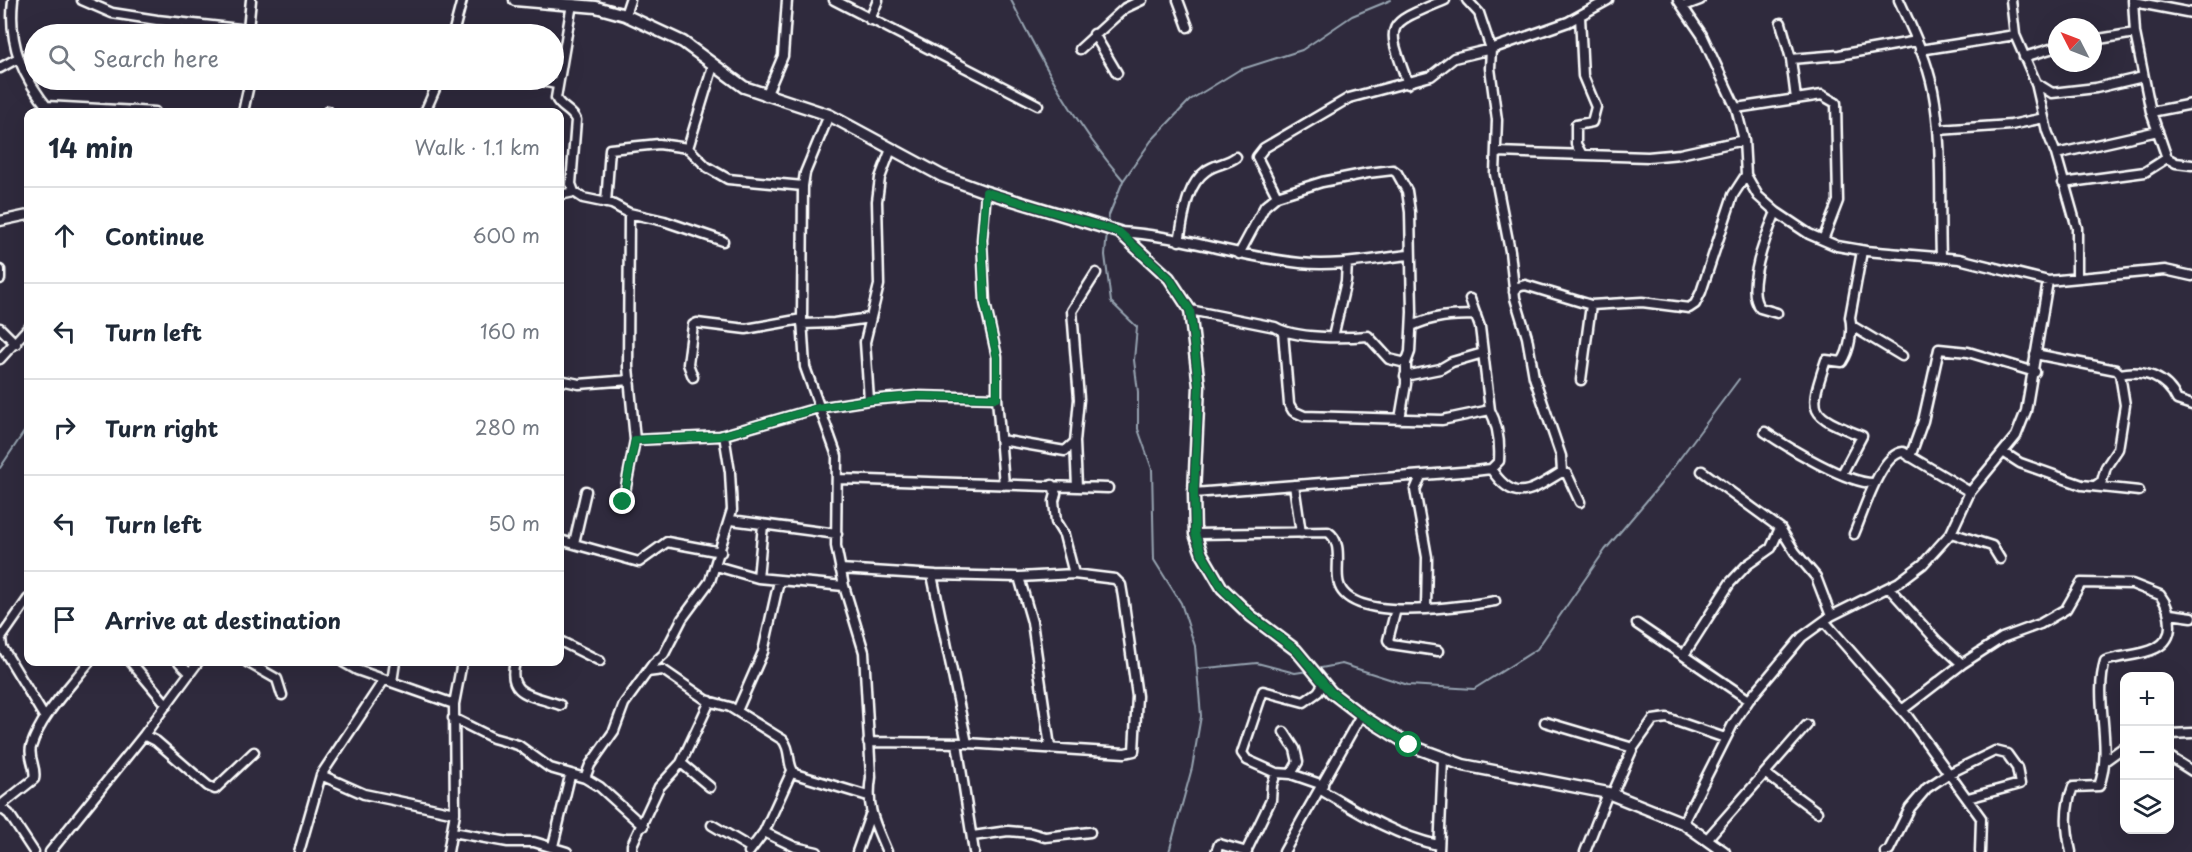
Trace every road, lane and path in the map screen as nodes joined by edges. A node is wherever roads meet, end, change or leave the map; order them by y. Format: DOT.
graph roads {
  1 [pos="14,0"];
  2 [pos="82,0"];
  3 [pos="251,0"];
  4 [pos="462,0"];
  5 [pos="515,0"];
  6 [pos="630,0"];
  7 [pos="787,0"];
  8 [pos="834,0"];
  9 [pos="878,0"];
  10 [pos="1142,0"];
  11 [pos="1178,0"];
  12 [pos="1445,0"];
  13 [pos="1467,0"];
  14 [pos="1608,0"];
  15 [pos="1700,0"];
  16 [pos="1899,0"];
  17 [pos="2011,0"];
  18 [pos="2133,1"];
  19 [pos="576,3"];
  20 [pos="1681,3"];
  21 [pos="2192,13"];
  22 [pos="625,15"];
  23 [pos="1580,16"];
  24 [pos="870,20"];
  25 [pos="1781,23"];
  26 [pos="194,24"];
  27 [pos="253,24"];
  28 [pos="456,24"];
  29 [pos="1188,27"];
  30 [pos="2135,33"];
  31 [pos="1095,34"];
  32 [pos="2015,35"];
  33 [pos="2102,38"];
  34 [pos="1917,41"];
  35 [pos="1080,49"];
  36 [pos="1491,49"];
  37 [pos="1920,50"];
  38 [pos="2048,50"];
  39 [pos="564,52"];
  40 [pos="2024,57"];
  41 [pos="18,58"];
  42 [pos="1791,59"];
  43 [pos="712,66"];
  44 [pos="0,68"];
  45 [pos="24,73"];
  46 [pos="1117,73"];
  47 [pos="2143,76"];
  48 [pos="1408,84"];
  49 [pos="2036,84"];
  50 [pos="33,90"];
  51 [pos="248,90"];
  52 [pos="435,90"];
  53 [pos="557,90"];
  54 [pos="766,96"];
  55 [pos="1796,99"];
  56 [pos="2192,104"];
  57 [pos="1038,105"];
  58 [pos="47,108"];
  59 [pos="244,108"];
  60 [pos="427,108"];
  61 [pos="564,108"];
  62 [pos="564,108"];
  63 [pos="1736,108"];
  64 [pos="2151,112"];
  65 [pos="829,115"];
  66 [pos="2044,118"];
  67 [pos="1938,130"];
  68 [pos="2158,131"];
  69 [pos="1744,140"];
  70 [pos="688,148"];
  71 [pos="891,149"];
  72 [pos="1497,153"];
  73 [pos="1581,153"];
  74 [pos="2056,154"];
  75 [pos="1236,157"];
  76 [pos="2168,158"];
  77 [pos="2192,165"];
  78 [pos="1746,175"];
  79 [pos="2063,183"];
  80 [pos="803,186"];
  81 [pos="574,192"];
  82 [pos="986,192"];
  83 [pos="564,194"];
  84 [pos="1277,196"];
  85 [pos="606,203"];
  86 [pos="1776,212"];
  87 [pos="629,213"];
  88 [pos="24,216"];
  89 [pos="0,221"];
  90 [pos="1119,232"];
  91 [pos="1823,240"];
  92 [pos="723,241"];
  93 [pos="1179,241"];
  94 [pos="1862,251"];
  95 [pos="1239,254"];
  96 [pos="1410,255"];
  97 [pos="1941,256"];
  98 [pos="1347,263"];
  99 [pos="0,270"];
  100 [pos="1096,273"];
  101 [pos="2191,275"];
  102 [pos="2077,278"];
  103 [pos="0,279"];
  104 [pos="2048,281"];
  105 [pos="1514,292"];
  106 [pos="1470,299"];
  107 [pos="1591,304"];
  108 [pos="1190,310"];
  109 [pos="1777,313"];
  110 [pos="1476,315"];
  111 [pos="870,318"];
  112 [pos="802,322"];
  113 [pos="1412,326"];
  114 [pos="1852,326"];
  115 [pos="0,328"];
  116 [pos="1283,332"];
  117 [pos="24,333"];
  118 [pos="1333,336"];
  119 [pos="16,344"];
  120 [pos="1483,353"];
  121 [pos="2035,354"];
  122 [pos="1902,357"];
  123 [pos="0,359"];
  124 [pos="1406,363"];
  125 [pos="2035,372"];
  126 [pos="2120,375"];
  127 [pos="1405,376"];
  128 [pos="693,377"];
  129 [pos="630,380"];
  130 [pos="1581,380"];
  131 [pos="564,381"];
  132 [pos="997,398"];
  133 [pos="869,400"];
  134 [pos="2192,405"];
  135 [pos="818,408"];
  136 [pos="1490,410"];
  137 [pos="1400,419"];
  138 [pos="1765,432"];
  139 [pos="724,435"];
  140 [pos="635,440"];
  141 [pos="1001,441"];
  142 [pos="1075,442"];
  143 [pos="2003,452"];
  144 [pos="1910,457"];
  145 [pos="1491,469"];
  146 [pos="1701,471"];
  147 [pos="1562,472"];
  148 [pos="1842,474"];
  149 [pos="1422,476"];
  150 [pos="839,478"];
  151 [pos="1874,483"];
  152 [pos="1004,485"];
  153 [pos="1052,485"];
  154 [pos="1294,485"];
  155 [pos="2095,486"];
  156 [pos="1077,487"];
  157 [pos="1108,488"];
  158 [pos="2139,490"];
  159 [pos="586,491"];
  160 [pos="1971,492"];
  161 [pos="1194,493"];
  162 [pos="623,502"];
  163 [pos="1580,502"];
  164 [pos="730,520"];
  165 [pos="764,525"];
  166 [pos="1780,528"];
  167 [pos="1301,533"];
  168 [pos="1951,533"];
  169 [pos="837,534"];
  170 [pos="1195,534"];
  171 [pos="1854,534"];
  172 [pos="564,541"];
  173 [pos="574,543"];
  174 [pos="721,552"];
  175 [pos="2000,559"];
  176 [pos="716,566"];
  177 [pos="840,569"];
  178 [pos="1074,574"];
  179 [pos="932,575"];
  180 [pos="1019,577"];
  181 [pos="758,578"];
  182 [pos="779,581"];
  183 [pos="844,586"];
  184 [pos="1889,588"];
  185 [pos="1495,601"];
  186 [pos="24,605"];
  187 [pos="1396,609"];
  188 [pos="1426,609"];
  189 [pos="2170,614"];
  190 [pos="2192,617"];
  191 [pos="1827,619"];
  192 [pos="1637,624"];
  193 [pos="564,643"];
  194 [pos="1438,651"];
  195 [pos="1684,656"];
  196 [pos="660,658"];
  197 [pos="600,661"];
  198 [pos="1962,664"];
  199 [pos="86,666"];
  200 [pos="134,666"];
  201 [pos="183,666"];
  202 [pos="195,666"];
  203 [pos="254,666"];
  204 [pos="350,666"];
  205 [pos="393,666"];
  206 [pos="461,666"];
  207 [pos="514,666"];
  208 [pos="663,670"];
  209 [pos="646,672"];
  210 [pos="190,673"];
  211 [pos="388,681"];
  212 [pos="1324,683"];
  213 [pos="282,695"];
  214 [pos="1749,700"];
  215 [pos="710,702"];
  216 [pos="454,704"];
  217 [pos="167,705"];
  218 [pos="560,705"];
  219 [pos="1902,710"];
  220 [pos="736,711"];
  221 [pos="1361,715"];
  222 [pos="45,718"];
  223 [pos="453,718"];
  224 [pos="1545,722"];
  225 [pos="1807,725"];
  226 [pos="1284,732"];
  227 [pos="2192,733"];
  228 [pos="2174,734"];
  229 [pos="144,735"];
  230 [pos="1725,738"];
  231 [pos="868,742"];
  232 [pos="957,743"];
  233 [pos="967,743"];
  234 [pos="1050,747"];
  235 [pos="1633,748"];
  236 [pos="2120,750"];
  237 [pos="254,752"];
  238 [pos="1443,759"];
  239 [pos="2106,760"];
  240 [pos="2174,760"];
  241 [pos="681,763"];
  242 [pos="792,771"];
  243 [pos="2192,771"];
  244 [pos="1276,773"];
  245 [pos="1291,774"];
  246 [pos="1766,774"];
  247 [pos="1948,774"];
  248 [pos="321,775"];
  249 [pos="570,776"];
  250 [pos="585,778"];
  251 [pos="710,787"];
  252 [pos="1322,787"];
  253 [pos="1610,794"];
  254 [pos="868,796"];
  255 [pos="1968,798"];
  256 [pos="0,807"];
  257 [pos="1817,812"];
  258 [pos="455,813"];
  259 [pos="9,814"];
  260 [pos="870,815"];
  261 [pos="0,818"];
  262 [pos="1683,823"];
  263 [pos="712,825"];
  264 [pos="643,826"];
  265 [pos="453,832"];
  266 [pos="764,832"];
  267 [pos="1090,832"];
  268 [pos="973,836"];
  269 [pos="1707,838"];
  270 [pos="553,846"];
  271 [pos="1439,848"];
  272 [pos="750,850"];
  273 [pos="34,852"];
  274 [pos="50,852"];
  275 [pos="299,852"];
  276 [pos="448,852"];
  277 [pos="567,852"];
  278 [pos="632,852"];
  279 [pos="817,852"];
  280 [pos="857,852"];
  281 [pos="887,852"];
  282 [pos="974,852"];
  283 [pos="1216,852"];
  284 [pos="1247,852"];
  285 [pos="1284,852"];
  286 [pos="1585,852"];
  287 [pos="1724,852"];
  288 [pos="1885,852"];
  289 [pos="1980,852"];
  290 [pos="2071,852"];
  1 -- 41 [label="street"];
  2 -- 26 [label="street"];
  3 -- 27 [label="street"];
  4 -- 28 [label="street"];
  5 -- 19 [label="street"];
  6 -- 22 [label="street"];
  7 -- 54 [label="street"];
  8 -- 24 [label="street"];
  9 -- 24 [label="street"];
  10 -- 31 [label="street"];
  11 -- 29 [label="street"];
  12 -- 48 [label="street"];
  13 -- 36 [label="street"];
  14 -- 23 [label="street"];
  15 -- 20 [label="street"];
  16 -- 34 [label="street"];
  17 -- 32 [label="street"];
  18 -- 21 [label="street"];
  18 -- 30 [label="street"];
  19 -- 22 [label="street"];
  19 -- 39 [label="street"];
  20 -- 63 [label="street"];
  22 -- 43 [label="street"];
  23 -- 36 [label="street"];
  23 -- 73 [label="street"];
  24 -- 57 [label="street"];
  25 -- 42 [label="street"];
  30 -- 33 [label="street"];
  30 -- 47 [label="street"];
  31 -- 35 [label="street"];
  31 -- 46 [label="street"];
  32 -- 37 [label="street"];
  32 -- 40 [label="street"];
  34 -- 37 [label="street"];
  34 -- 42 [label="street"];
  36 -- 48 [label="street"];
  36 -- 72 [label="street"];
  37 -- 67 [label="street"];
  38 -- 40 [label="street"];
  40 -- 49 [label="street"];
  41 -- 44 [label="street"];
  41 -- 45 [label="street"];
  42 -- 55 [label="street"];
  43 -- 54 [label="street"];
  43 -- 70 [label="street"];
  47 -- 49 [label="street"];
  47 -- 64 [label="street"];
  48 -- 84 [label="street"];
  49 -- 66 [label="street"];
  50 -- 58 [label="street"];
  51 -- 59 [label="street"];
  52 -- 60 [label="street"];
  53 -- 62 [label="street"];
  54 -- 65 [label="street"];
  55 -- 63 [label="street"];
  55 -- 91 [label="street"];
  56 -- 64 [label="street"];
  61 -- 81 [label="street"];
  63 -- 69 [label="street"];
  64 -- 68 [label="street"];
  65 -- 71 [label="street"];
  65 -- 80 [label="street"];
  66 -- 67 [label="street"];
  66 -- 74 [label="street"];
  67 -- 97 [label="street"];
  68 -- 74 [label="street"];
  68 -- 76 [label="street"];
  69 -- 73 [label="street"];
  69 -- 78 [label="street"];
  70 -- 80 [label="street"];
  70 -- 85 [label="street"];
  71 -- 82 [label="street"];
  71 -- 111 [label="street"];
  72 -- 73 [label="street"];
  72 -- 105 [label="street"];
  74 -- 79 [label="street"];
  75 -- 93 [label="street"];
  76 -- 77 [label="street"];
  76 -- 79 [label="street"];
  78 -- 86 [label="street"];
  78 -- 107 [label="street"];
  79 -- 102 [label="street"];
  80 -- 112 [label="street"];
  81 -- 83 [label="street"];
  81 -- 85 [label="street"];
  82 -- 90 [label="street"];
  82 -- 132 [label="street"];
  84 -- 95 [label="street"];
  84 -- 96 [label="street"];
  85 -- 87 [label="street"];
  86 -- 91 [label="street"];
  86 -- 109 [label="street"];
  87 -- 92 [label="street"];
  87 -- 129 [label="street"];
  88 -- 89 [label="street"];
  90 -- 93 [label="street"];
  90 -- 108 [label="street"];
  91 -- 94 [label="street"];
  93 -- 95 [label="street"];
  94 -- 97 [label="street"];
  94 -- 114 [label="street"];
  95 -- 98 [label="street"];
  96 -- 98 [label="street"];
  96 -- 113 [label="street"];
  97 -- 104 [label="street"];
  98 -- 118 [label="street"];
  99 -- 103 [label="street"];
  100 -- 142 [label="street"];
  101 -- 102 [label="street"];
  102 -- 104 [label="street"];
  104 -- 121 [label="street"];
  105 -- 107 [label="street"];
  105 -- 147 [label="street"];
  106 -- 110 [label="street"];
  107 -- 130 [label="street"];
  108 -- 116 [label="street"];
  108 -- 161 [label="street"];
  110 -- 113 [label="street"];
  110 -- 120 [label="street"];
  111 -- 112 [label="street"];
  111 -- 133 [label="street"];
  112 -- 128 [label="street"];
  112 -- 135 [label="street"];
  113 -- 124 [label="street"];
  114 -- 122 [label="street"];
  114 -- 148 [label="street"];
  115 -- 119 [label="street"];
  116 -- 118 [label="street"];
  116 -- 137 [label="street"];
  117 -- 119 [label="street"];
  118 -- 124 [label="street"];
  119 -- 123 [label="street"];
  120 -- 127 [label="street"];
  120 -- 136 [label="street"];
  121 -- 125 [label="street"];
  121 -- 126 [label="street"];
  124 -- 127 [label="street"];
  125 -- 143 [label="street"];
  125 -- 144 [label="street"];
  126 -- 134 [label="street"];
  126 -- 155 [label="street"];
  127 -- 137 [label="street"];
  129 -- 131 [label="street"];
  129 -- 140 [label="street"];
  132 -- 133 [label="street"];
  132 -- 141 [label="street"];
  133 -- 135 [label="street"];
  135 -- 139 [label="street"];
  135 -- 150 [label="street"];
  136 -- 137 [label="street"];
  136 -- 145 [label="street"];
  138 -- 148 [label="street"];
  139 -- 140 [label="street"];
  139 -- 164 [label="street"];
  140 -- 162 [label="street"];
  141 -- 142 [label="street"];
  141 -- 152 [label="street"];
  142 -- 156 [label="street"];
  143 -- 155 [label="street"];
  143 -- 160 [label="street"];
  144 -- 151 [label="street"];
  144 -- 160 [label="street"];
  145 -- 147 [label="street"];
  145 -- 149 [label="street"];
  146 -- 166 [label="street"];
  147 -- 163 [label="street"];
  148 -- 151 [label="street"];
  149 -- 154 [label="street"];
  149 -- 188 [label="street"];
  150 -- 152 [label="street"];
  150 -- 169 [label="street"];
  151 -- 171 [label="street"];
  152 -- 153 [label="street"];
  153 -- 156 [label="street"];
  153 -- 178 [label="street"];
  154 -- 161 [label="street"];
  154 -- 167 [label="street"];
  155 -- 158 [label="street"];
  156 -- 157 [label="street"];
  159 -- 173 [label="street"];
  160 -- 168 [label="street"];
  161 -- 170 [label="street"];
  164 -- 165 [label="street"];
  164 -- 174 [label="street"];
  165 -- 169 [label="street"];
  165 -- 181 [label="street"];
  166 -- 191 [label="street"];
  166 -- 195 [label="street"];
  167 -- 170 [label="street"];
  167 -- 187 [label="street"];
  168 -- 175 [label="street"];
  168 -- 184 [label="street"];
  169 -- 177 [label="street"];
  170 -- 212 [label="street"];
  172 -- 173 [label="street"];
  173 -- 174 [label="street"];
  174 -- 176 [label="street"];
  176 -- 181 [label="street"];
  176 -- 196 [label="street"];
  177 -- 179 [label="street"];
  177 -- 183 [label="street"];
  178 -- 180 [label="street"];
  178 -- 234 [label="street"];
  179 -- 180 [label="street"];
  179 -- 233 [label="street"];
  180 -- 234 [label="street"];
  181 -- 182 [label="street"];
  182 -- 183 [label="street"];
  182 -- 220 [label="street"];
  183 -- 231 [label="street"];
  184 -- 191 [label="street"];
  184 -- 198 [label="street"];
  185 -- 188 [label="street"];
  186 -- 222 [label="street"];
  187 -- 188 [label="street"];
  187 -- 194 [label="street"];
  189 -- 190 [label="street"];
  189 -- 198 [label="street"];
  189 -- 239 [label="street"];
  191 -- 214 [label="street"];
  191 -- 219 [label="street"];
  192 -- 195 [label="street"];
  193 -- 197 [label="street"];
  195 -- 214 [label="street"];
  196 -- 208 [label="street"];
  196 -- 209 [label="street"];
  198 -- 219 [label="street"];
  199 -- 222 [label="street"];
  200 -- 217 [label="street"];
  201 -- 210 [label="street"];
  202 -- 210 [label="street"];
  203 -- 213 [label="street"];
  204 -- 211 [label="street"];
  205 -- 211 [label="street"];
  206 -- 216 [label="street"];
  207 -- 218 [label="street"];
  208 -- 209 [label="street"];
  208 -- 215 [label="street"];
  209 -- 250 [label="street"];
  210 -- 217 [label="street"];
  211 -- 216 [label="street"];
  211 -- 248 [label="street"];
  212 -- 221 [label="street"];
  212 -- 244 [label="street"];
  214 -- 230 [label="street"];
  215 -- 220 [label="street"];
  215 -- 241 [label="street"];
  216 -- 223 [label="street"];
  217 -- 229 [label="street"];
  219 -- 247 [label="street"];
  220 -- 242 [label="street"];
  221 -- 238 [label="street"];
  221 -- 252 [label="street"];
  222 -- 256 [label="street"];
  223 -- 249 [label="street"];
  223 -- 258 [label="street"];
  224 -- 235 [label="street"];
  225 -- 246 [label="street"];
  226 -- 245 [label="street"];
  227 -- 228 [label="street"];
  229 -- 237 [label="street"];
  229 -- 274 [label="street"];
  230 -- 235 [label="street"];
  230 -- 262 [label="street"];
  231 -- 232 [label="street"];
  231 -- 254 [label="street"];
  232 -- 233 [label="street"];
  232 -- 268 [label="street"];
  233 -- 234 [label="street"];
  235 -- 253 [label="street"];
  236 -- 239 [label="street"];
  238 -- 253 [label="street"];
  238 -- 271 [label="street"];
  239 -- 290 [label="street"];
  240 -- 243 [label="street"];
  241 -- 251 [label="street"];
  241 -- 264 [label="street"];
  242 -- 254 [label="street"];
  242 -- 266 [label="street"];
  244 -- 245 [label="street"];
  244 -- 284 [label="street"];
  245 -- 252 [label="street"];
  246 -- 257 [label="street"];
  246 -- 269 [label="street"];
  247 -- 255 [label="street"];
  247 -- 255 [label="street"];
  247 -- 288 [label="street"];
  248 -- 258 [label="street"];
  248 -- 275 [label="street"];
  249 -- 250 [label="street"];
  249 -- 270 [label="street"];
  250 -- 264 [label="street"];
  252 -- 271 [label="street"];
  252 -- 285 [label="street"];
  253 -- 262 [label="street"];
  253 -- 286 [label="street"];
  254 -- 260 [label="street"];
  255 -- 289 [label="street"];
  256 -- 259 [label="street"];
  258 -- 265 [label="street"];
  259 -- 261 [label="street"];
  259 -- 273 [label="street"];
  260 -- 280 [label="street"];
  260 -- 281 [label="street"];
  262 -- 269 [label="street"];
  263 -- 272 [label="street"];
  264 -- 278 [label="street"];
  265 -- 270 [label="street"];
  265 -- 276 [label="street"];
  266 -- 272 [label="street"];
  266 -- 279 [label="street"];
  267 -- 268 [label="street"];
  268 -- 282 [label="street"];
  269 -- 287 [label="street"];
  270 -- 277 [label="street"];
  283 -- 284 [label="street"];
}
